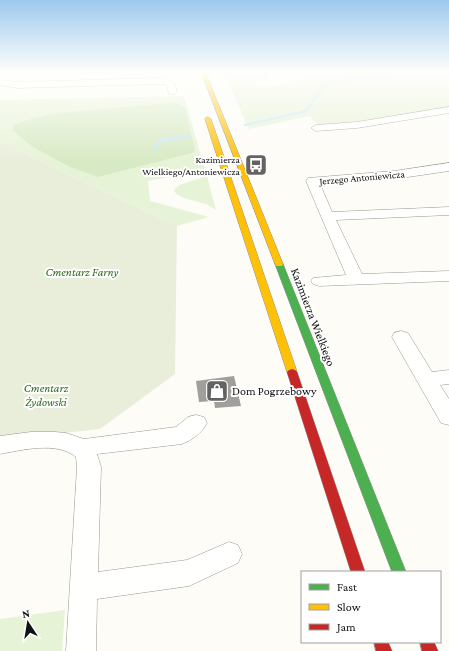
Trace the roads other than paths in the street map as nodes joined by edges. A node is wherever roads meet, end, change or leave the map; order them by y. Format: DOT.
graph roads {
  1 [pos="216,101"];
  2 [pos="449,110"];
  3 [pos="205,112"];
  4 [pos="316,128"];
  5 [pos="449,167"];
  6 [pos="225,173"];
  7 [pos="244,174"];
  8 [pos="449,211"];
  9 [pos="328,216"];
  10 [pos="449,276"];
  11 [pos="356,280"];
  12 [pos="319,282"];
  13 [pos="401,337"];
  14 [pos="449,377"];
  15 [pos="426,379"];
  16 [pos="449,418"];
  17 [pos="196,423"];
  18 [pos="0,445"];
  19 [pos="83,450"];
  20 [pos="229,554"];
  21 [pos="358,571"];
  22 [pos="399,571"];
  23 [pos="83,588"];
  24 [pos="81,651"];
  1 -- 7 [label="main road, Kazimierza Wielkiego"];
  2 -- 4 [label="street"];
  3 -- 6 [label="main road"];
  5 -- 9 [label="street, Jerzego Antoniewicza"];
  6 -- 7 [label="main road"];
  6 -- 21 [label="main road"];
  7 -- 22 [label="main road, Kazimierza Wielkiego"];
  8 -- 9 [label="street"];
  9 -- 11 [label="street, Jerzego Antoniewicza"];
  10 -- 11 [label="street"];
  11 -- 12 [label="street"];
  13 -- 15 [label="street"];
  14 -- 15 [label="street"];
  15 -- 16 [label="street"];
  17 -- 19 [label="street"];
  18 -- 19 [label="street"];
  19 -- 23 [label="street"];
  20 -- 23 [label="street"];
  23 -- 24 [label="street"];
}
